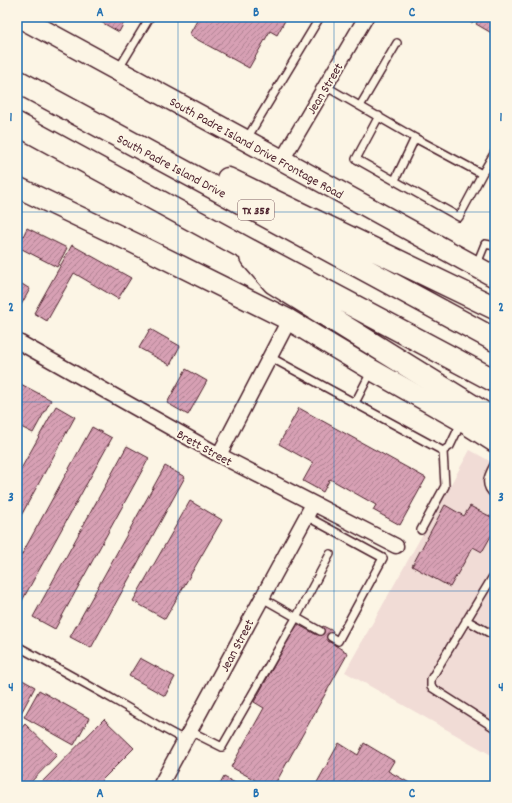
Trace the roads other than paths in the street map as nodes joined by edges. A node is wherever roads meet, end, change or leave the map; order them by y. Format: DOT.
graph roads {
  1 [pos="19,17"];
  2 [pos="150,17"];
  3 [pos="320,17"];
  4 [pos="366,17"];
  5 [pos="397,43"];
  6 [pos="118,70"];
  7 [pos="17,80"];
  8 [pos="325,86"];
  9 [pos="360,106"];
  10 [pos="379,116"];
  11 [pos="17,124"];
  12 [pos="415,138"];
  13 [pos="246,140"];
  14 [pos="495,152"];
  15 [pos="282,160"];
  16 [pos="482,174"];
  17 [pos="394,180"];
  18 [pos="17,187"];
  19 [pos="241,246"];
  20 [pos="495,246"];
  21 [pos="476,267"];
  22 [pos="495,277"];
  23 [pos="495,308"];
  24 [pos="289,320"];
  25 [pos="495,340"];
  26 [pos="17,341"];
  27 [pos="270,357"];
  28 [pos="372,370"];
  29 [pos="495,381"];
  30 [pos="355,403"];
  31 [pos="495,420"];
  32 [pos="462,421"];
  33 [pos="495,442"];
  34 [pos="443,451"];
  35 [pos="219,455"];
  36 [pos="495,463"];
  37 [pos="495,495"];
  38 [pos="310,510"];
  39 [pos="421,530"];
  40 [pos="396,546"];
  41 [pos="330,554"];
  42 [pos="495,573"];
  43 [pos="262,598"];
  44 [pos="296,618"];
  45 [pos="466,620"];
  46 [pos="320,631"];
  47 [pos="495,636"];
  48 [pos="331,637"];
  49 [pos="17,646"];
  50 [pos="495,728"];
  51 [pos="187,735"];
  52 [pos="160,786"];
  1 -- 6 [label="main road, South Padre Island Drive Frontage Road"];
  2 -- 6 [label="lane"];
  3 -- 13 [label="lane"];
  4 -- 8 [label="street, Jean Street"];
  5 -- 9 [label="lane"];
  6 -- 13 [label="main road, South Padre Island Drive Frontage Road"];
  7 -- 23 [label="highway"];
  7 -- 25 [label="highway, South Padre Island Drive / TX 358"];
  8 -- 9 [label="lane"];
  8 -- 15 [label="street, Jean Street"];
  9 -- 10 [label="lane"];
  10 -- 12 [label="lane"];
  10 -- 17 [label="lane"];
  11 -- 19 [label="highway"];
  12 -- 16 [label="lane"];
  12 -- 17 [label="lane"];
  13 -- 15 [label="main road, South Padre Island Drive Frontage Road"];
  14 -- 16 [label="lane"];
  15 -- 21 [label="main road, South Padre Island Drive Frontage Road"];
  16 -- 17 [label="lane"];
  18 -- 24 [label="main road"];
  19 -- 29 [label="highway"];
  19 -- 31 [label="highway"];
  20 -- 21 [label="lane"];
  21 -- 22 [label="main road, South Padre Island Drive Frontage Road"];
  24 -- 27 [label="street"];
  24 -- 28 [label="main road"];
  26 -- 35 [label="street, Brett Street"];
  27 -- 30 [label="lane"];
  27 -- 35 [label="street"];
  28 -- 30 [label="lane"];
  28 -- 32 [label="main road"];
  30 -- 34 [label="lane"];
  32 -- 33 [label="main road"];
  32 -- 34 [label="lane"];
  34 -- 39 [label="lane"];
  35 -- 38 [label="street, Brett Street"];
  36 -- 37 [label="lane"];
  38 -- 40 [label="street, Brett Street"];
  38 -- 43 [label="street, Jean Street"];
  38 -- 48 [label="lane"];
  41 -- 44 [label="lane"];
  42 -- 45 [label="lane"];
  43 -- 44 [label="lane"];
  43 -- 51 [label="street, Jean Street"];
  44 -- 46 [label="lane"];
  44 -- 51 [label="lane"];
  45 -- 47 [label="lane"];
  45 -- 50 [label="lane"];
  49 -- 51 [label="lane"];
  51 -- 52 [label="street, Jean Street"];
}
